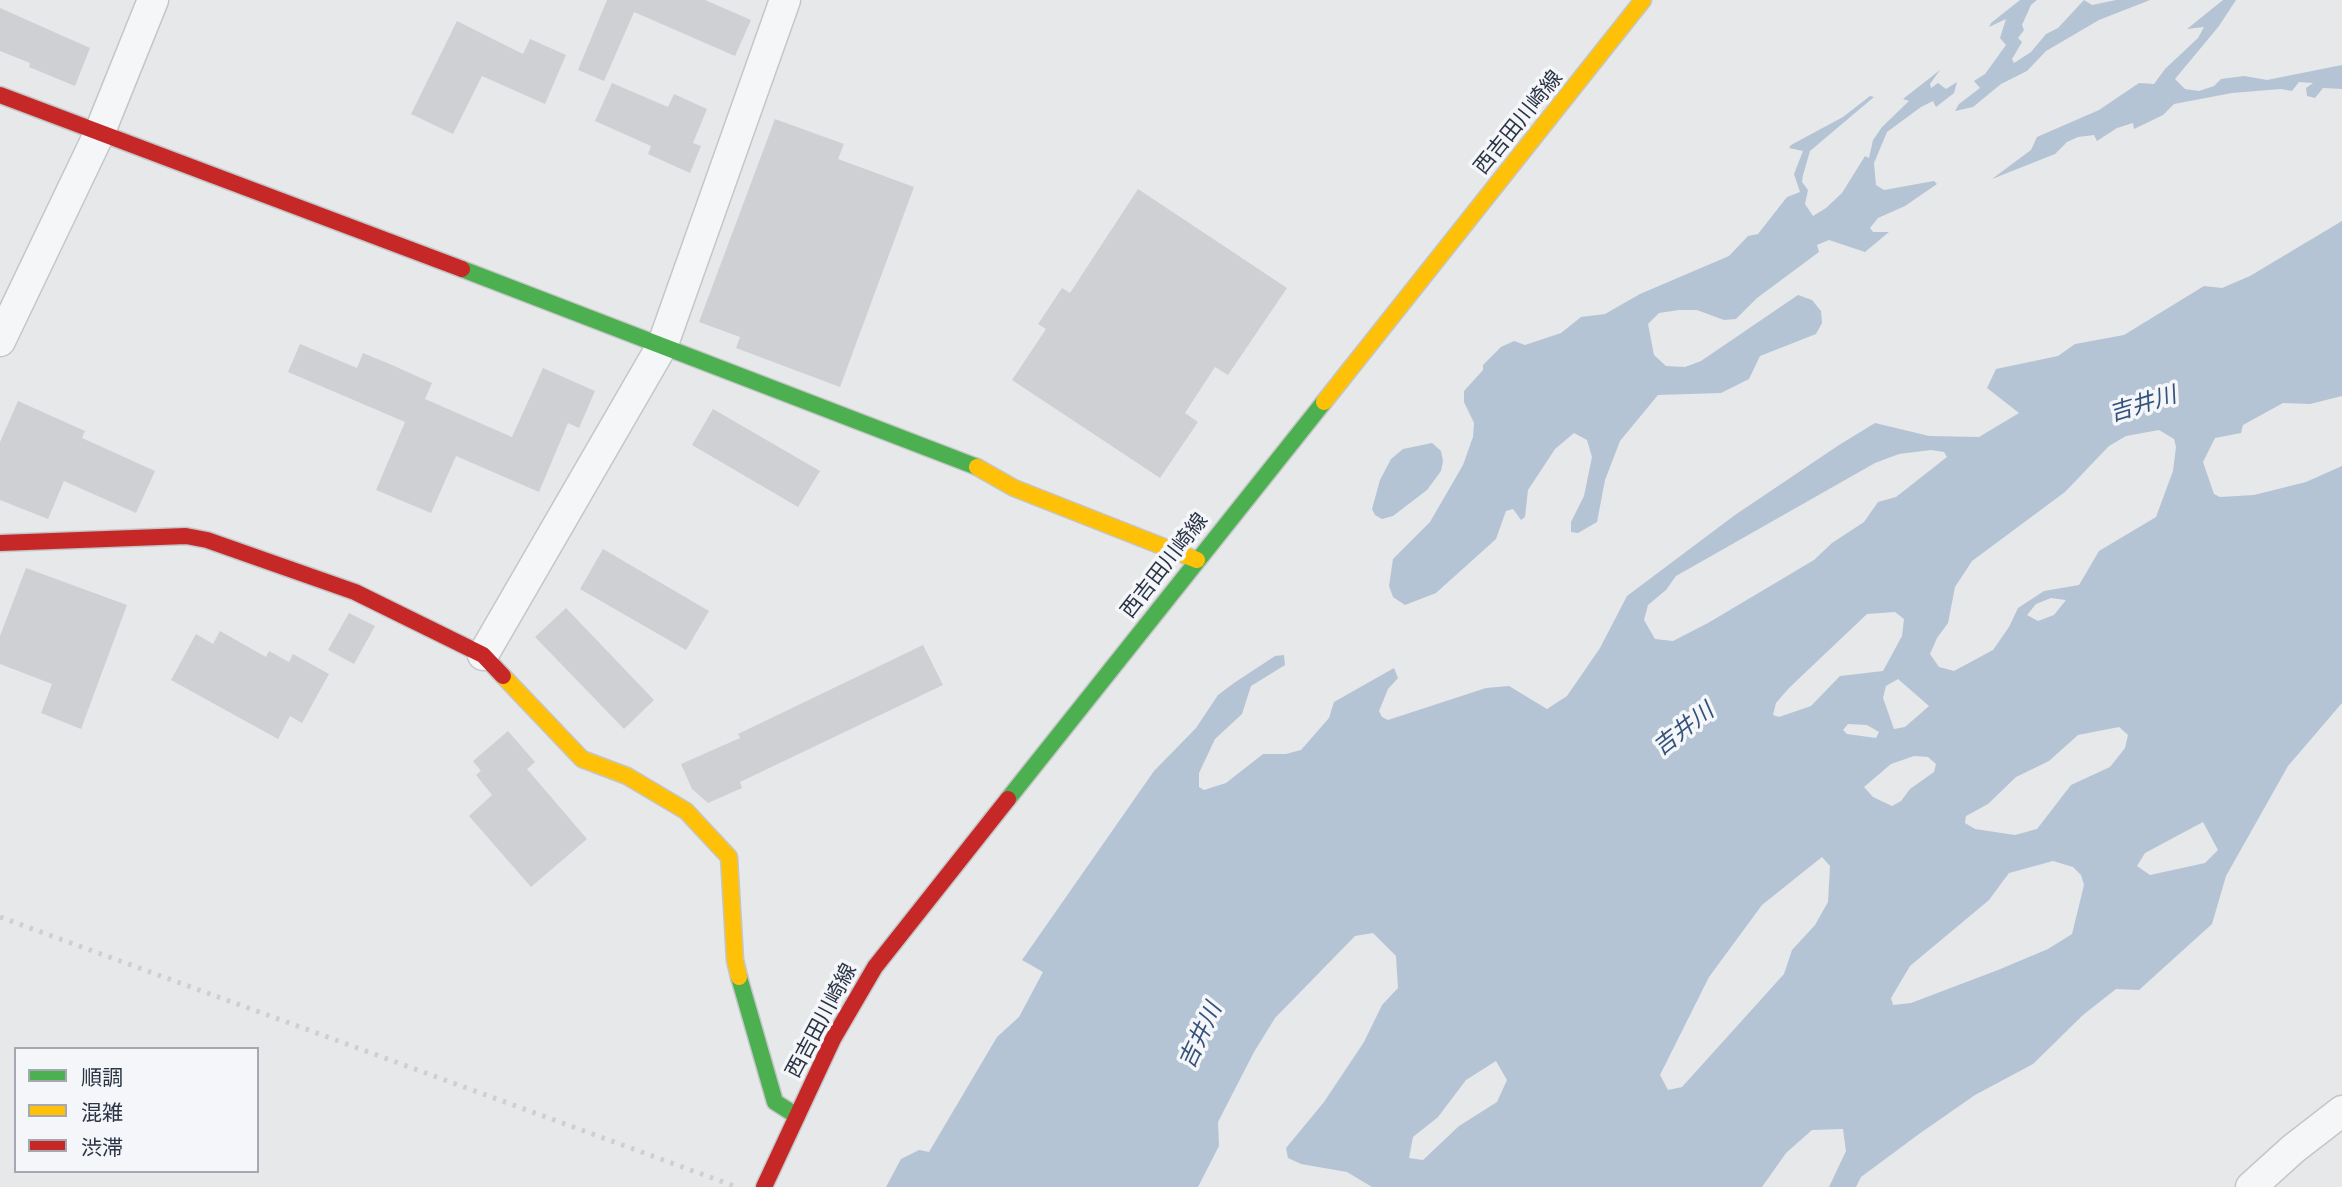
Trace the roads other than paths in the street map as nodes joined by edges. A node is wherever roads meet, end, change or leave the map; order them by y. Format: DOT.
graph roads {
  1 [pos="153,0"];
  2 [pos="785,0"];
  3 [pos="1643,0"];
  4 [pos="0,95"];
  5 [pos="99,134"];
  6 [pos="0,341"];
  7 [pos="663,344"];
  8 [pos="0,543"];
  9 [pos="1197,560"];
  10 [pos="483,655"];
  11 [pos="2342,1111"];
  12 [pos="797,1116"];
  13 [pos="764,1187"];
  14 [pos="2252,1187"];
  1 -- 5 [label="street"];
  2 -- 7 [label="street"];
  3 -- 9 [label="street, 西吉田川崎線"];
  4 -- 5 [label="street"];
  5 -- 6 [label="street"];
  5 -- 7 [label="street"];
  7 -- 9 [label="street"];
  7 -- 10 [label="street"];
  8 -- 10 [label="street"];
  9 -- 12 [label="street, 西吉田川崎線"];
  10 -- 12 [label="street"];
  11 -- 14 [label="street"];
  12 -- 13 [label="street, 西吉田川崎線"];
}
